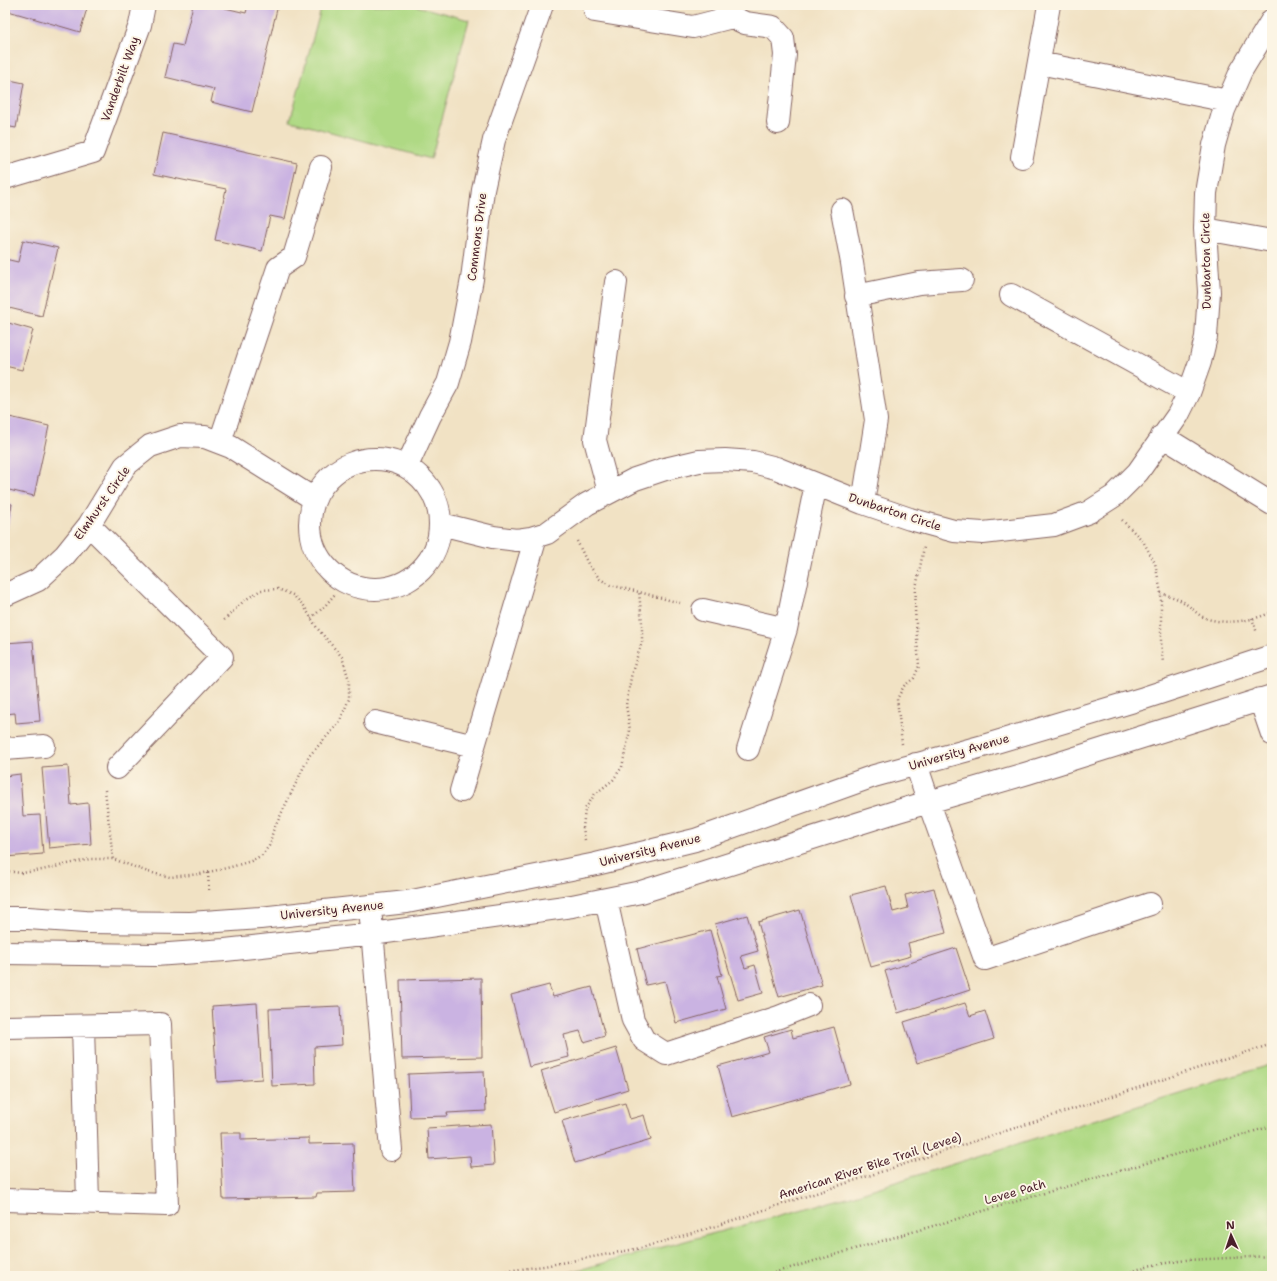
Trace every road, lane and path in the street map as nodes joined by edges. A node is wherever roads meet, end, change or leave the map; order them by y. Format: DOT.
graph roads {
  1 [pos="144,5"];
  2 [pos="542,5"];
  3 [pos="1049,5"];
  4 [pos="595,10"];
  5 [pos="729,11"];
  6 [pos="1272,20"];
  7 [pos="1039,63"];
  8 [pos="1228,101"];
  9 [pos="778,123"];
  10 [pos="1022,157"];
  11 [pos="321,167"];
  12 [pos="5,178"];
  13 [pos="842,210"];
  14 [pos="1204,229"];
  15 [pos="1272,241"];
  16 [pos="962,280"];
  17 [pos="616,282"];
  18 [pos="1011,295"];
  19 [pos="856,296"];
  20 [pos="1189,393"];
  21 [pos="1162,436"];
  22 [pos="220,442"];
  23 [pos="407,466"];
  24 [pos="816,484"];
  25 [pos="609,492"];
  26 [pos="314,499"];
  27 [pos="1104,502"];
  28 [pos="863,503"];
  29 [pos="1272,504"];
  30 [pos="567,519"];
  31 [pos="441,524"];
  32 [pos="89,525"];
  33 [pos="928,525"];
  34 [pos="536,537"];
  35 [pos="639,592"];
  36 [pos="1161,593"];
  37 [pos="336,594"];
  38 [pos="5,595"];
  39 [pos="704,610"];
  40 [pos="1272,612"];
  41 [pos="311,618"];
  42 [pos="1252,618"];
  43 [pos="786,629"];
  44 [pos="1257,633"];
  45 [pos="204,639"];
  46 [pos="1272,656"];
  47 [pos="1163,663"];
  48 [pos="1266,698"];
  49 [pos="375,722"];
  50 [pos="1272,734"];
  51 [pos="44,746"];
  52 [pos="474,746"];
  53 [pos="902,746"];
  54 [pos="5,749"];
  55 [pos="748,749"];
  56 [pos="916,764"];
  57 [pos="117,768"];
  58 [pos="460,791"];
  59 [pos="929,803"];
  60 [pos="585,840"];
  61 [pos="114,859"];
  62 [pos="5,871"];
  63 [pos="208,872"];
  64 [pos="209,890"];
  65 [pos="606,900"];
  66 [pos="1150,904"];
  67 [pos="369,906"];
  68 [pos="5,918"];
  69 [pos="372,934"];
  70 [pos="5,953"];
  71 [pos="808,1005"];
  72 [pos="83,1026"];
  73 [pos="5,1027"];
  74 [pos="1272,1044"];
  75 [pos="1272,1126"];
  76 [pos="391,1150"];
  77 [pos="5,1200"];
  78 [pos="88,1202"];
  79 [pos="1272,1256"];
  80 [pos="467,1276"];
  81 [pos="762,1276"];
  82 [pos="1120,1276"];
  1 -- 12 [label="street, Vanderbilt Way"];
  2 -- 23 [label="street, Commons Drive"];
  3 -- 7 [label="street"];
  4 -- 5 [label="street"];
  5 -- 9 [label="street"];
  6 -- 8 [label="street, Dunbarton Circle"];
  7 -- 8 [label="street"];
  7 -- 10 [label="street"];
  8 -- 14 [label="street, Dunbarton Circle"];
  11 -- 22 [label="street"];
  13 -- 19 [label="street"];
  14 -- 15 [label="street"];
  14 -- 20 [label="street, Dunbarton Circle"];
  16 -- 19 [label="street"];
  17 -- 25 [label="street"];
  18 -- 20 [label="street"];
  19 -- 28 [label="street"];
  20 -- 21 [label="street, Dunbarton Circle"];
  21 -- 27 [label="street, Dunbarton Circle"];
  21 -- 29 [label="street"];
  22 -- 26 [label="street, Elmhurst Circle"];
  22 -- 32 [label="street, Elmhurst Circle"];
  23 -- 26 [label="street"];
  23 -- 31 [label="street"];
  24 -- 25 [label="street, Dunbarton Circle"];
  24 -- 28 [label="street, Dunbarton Circle"];
  24 -- 43 [label="street"];
  25 -- 30 [label="street, Dunbarton Circle"];
  26 -- 31 [label="street"];
  27 -- 33 [label="street, Dunbarton Circle"];
  27 -- 36 [label="path"];
  28 -- 33 [label="street, Dunbarton Circle"];
  30 -- 34 [label="street, Dunbarton Circle"];
  30 -- 35 [label="path"];
  31 -- 34 [label="street, Dunbarton Circle"];
  32 -- 38 [label="street, Elmhurst Circle"];
  32 -- 45 [label="street"];
  33 -- 53 [label="path"];
  34 -- 52 [label="street"];
  35 -- 39 [label="path"];
  35 -- 60 [label="path"];
  36 -- 42 [label="path"];
  36 -- 47 [label="path"];
  37 -- 41 [label="path"];
  39 -- 43 [label="street"];
  40 -- 42 [label="path"];
  41 -- 45 [label="path"];
  41 -- 63 [label="path"];
  42 -- 44 [label="path"];
  43 -- 55 [label="street"];
  45 -- 57 [label="street"];
  46 -- 56 [label="street, University Avenue"];
  48 -- 50 [label="street"];
  48 -- 59 [label="street"];
  49 -- 52 [label="street"];
  51 -- 54 [label="street"];
  52 -- 58 [label="street"];
  56 -- 59 [label="street"];
  56 -- 67 [label="street, University Avenue"];
  57 -- 61 [label="path"];
  59 -- 65 [label="street"];
  59 -- 66 [label="street"];
  61 -- 62 [label="path"];
  61 -- 63 [label="path"];
  63 -- 64 [label="path"];
  65 -- 69 [label="street"];
  65 -- 71 [label="street"];
  67 -- 68 [label="street, University Avenue"];
  67 -- 69 [label="street"];
  69 -- 70 [label="street"];
  69 -- 76 [label="street"];
  72 -- 73 [label="street"];
  72 -- 78 [label="street"];
  72 -- 78 [label="street"];
  74 -- 80 [label="path, American River Bike Trail (Levee)"];
  75 -- 81 [label="path, Levee Path"];
  77 -- 78 [label="street"];
  79 -- 82 [label="path"];
}
